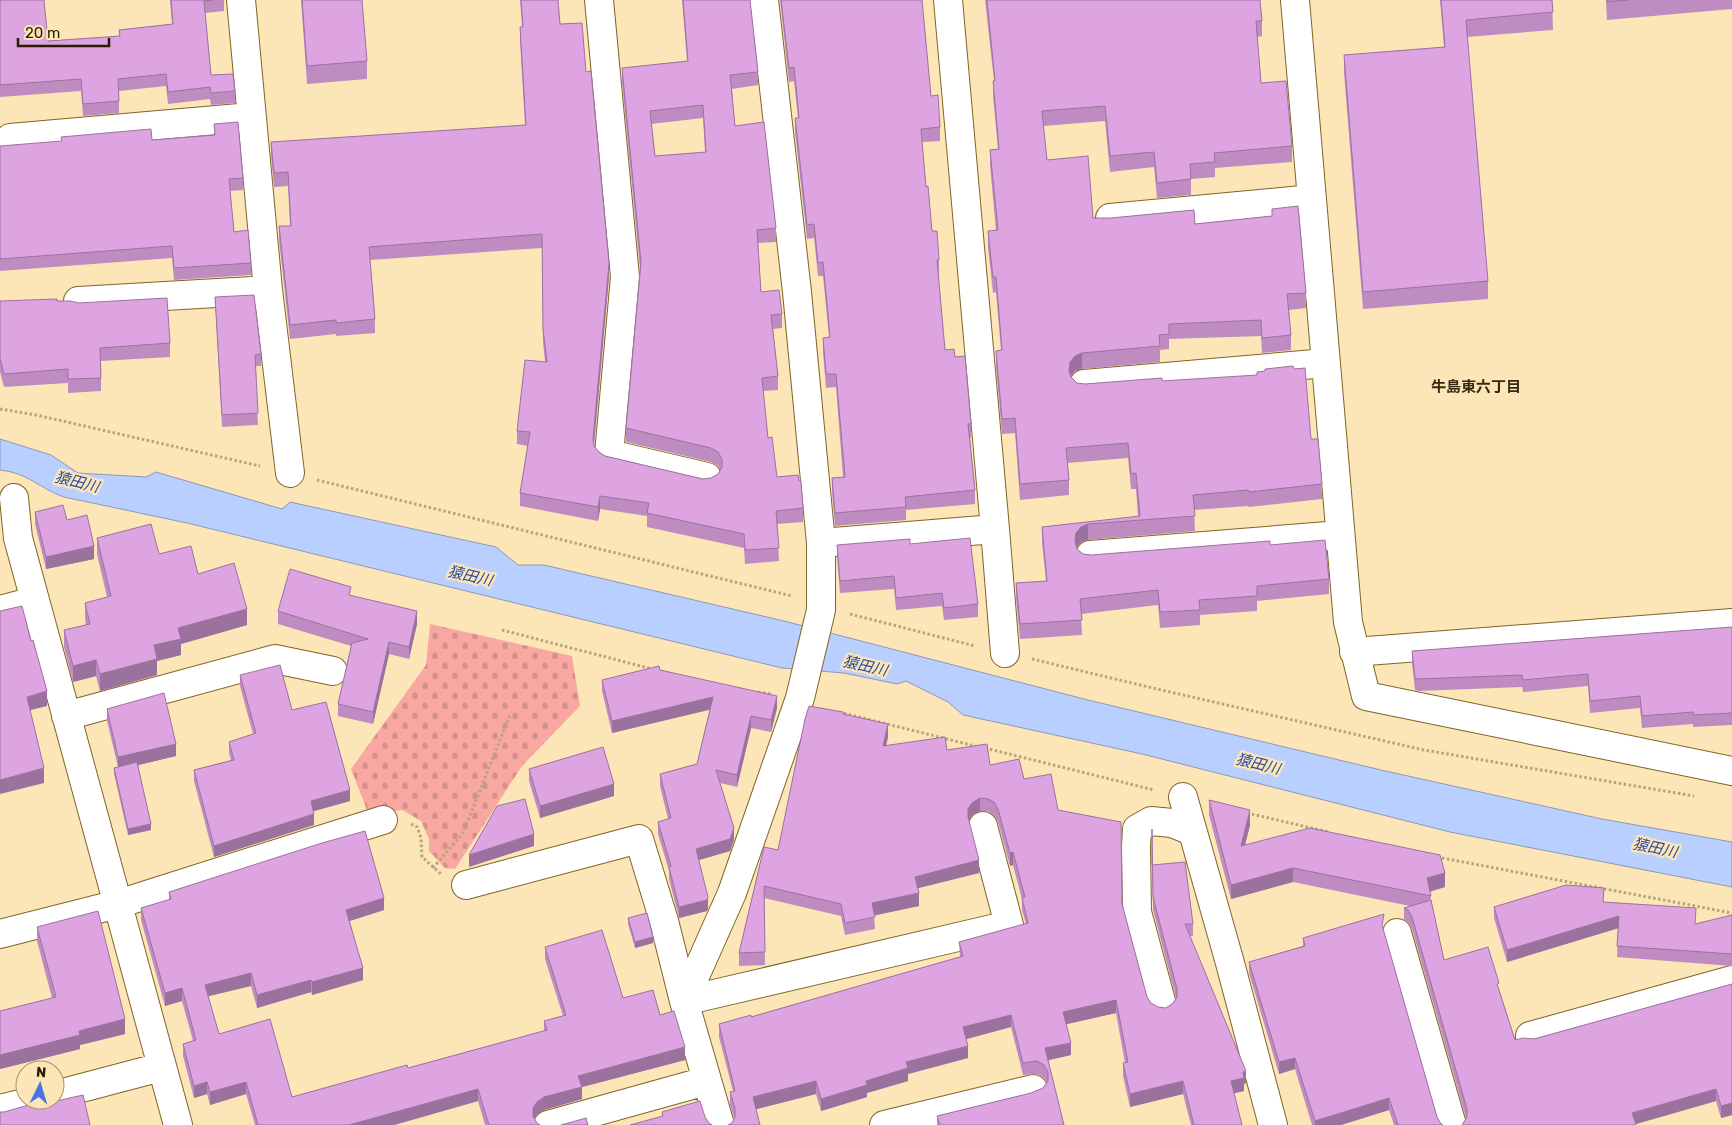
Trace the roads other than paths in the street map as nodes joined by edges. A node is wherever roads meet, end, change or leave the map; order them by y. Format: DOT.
graph roads {
  1 [pos="241,0"];
  2 [pos="599,0"];
  3 [pos="764,0"];
  4 [pos="948,0"];
  5 [pos="1295,0"];
  6 [pos="251,116"];
  7 [pos="10,138"];
  8 [pos="1312,199"];
  9 [pos="1110,218"];
  10 [pos="268,290"];
  11 [pos="78,301"];
  12 [pos="1326,363"];
  13 [pos="1084,384"];
  14 [pos="290,473"];
  15 [pos="707,477"];
  16 [pos="14,498"];
  17 [pos="995,529"];
  18 [pos="1340,535"];
  19 [pos="9,537"];
  20 [pos="821,543"];
  21 [pos="1090,555"];
  22 [pos="34,601"];
  23 [pos="0,610"];
  24 [pos="1732,623"];
  25 [pos="1354,652"];
  26 [pos="1005,653"];
  27 [pos="333,671"];
  28 [pos="66,716"];
  29 [pos="1732,771"];
  30 [pos="1182,797"];
  31 [pos="383,820"];
  32 [pos="983,826"];
  33 [pos="1192,832"];
  34 [pos="466,885"];
  35 [pos="118,904"];
  36 [pos="1397,933"];
  37 [pos="0,934"];
  38 [pos="1732,980"];
  39 [pos="684,1001"];
  40 [pos="1162,1005"];
  41 [pos="1530,1036"];
  42 [pos="161,1067"];
  43 [pos="706,1082"];
  44 [pos="1033,1089"];
  45 [pos="65,1092"];
  46 [pos="15,1105"];
  47 [pos="0,1109"];
  48 [pos="178,1125"];
  49 [pos="548,1125"];
  50 [pos="720,1125"];
  51 [pos="884,1125"];
  52 [pos="1273,1125"];
  53 [pos="1452,1125"];
  1 -- 6 [label="street"];
  2 -- 15 [label="street"];
  3 -- 20 [label="street"];
  4 -- 17 [label="street"];
  5 -- 8 [label="street"];
  6 -- 7 [label="street"];
  6 -- 10 [label="street"];
  8 -- 9 [label="street"];
  8 -- 12 [label="street"];
  10 -- 11 [label="street"];
  10 -- 14 [label="street"];
  12 -- 13 [label="street"];
  12 -- 18 [label="street"];
  16 -- 19 [label="street"];
  17 -- 20 [label="street"];
  17 -- 26 [label="street"];
  18 -- 21 [label="street"];
  18 -- 25 [label="street"];
  19 -- 22 [label="street"];
  20 -- 39 [label="street"];
  22 -- 23 [label="street"];
  22 -- 28 [label="street"];
  24 -- 25 [label="street"];
  25 -- 29 [label="street"];
  27 -- 28 [label="street"];
  28 -- 35 [label="street"];
  30 -- 33 [label="street"];
  31 -- 35 [label="street"];
  32 -- 39 [label="street"];
  33 -- 40 [label="street"];
  33 -- 52 [label="street"];
  34 -- 39 [label="street"];
  35 -- 37 [label="street"];
  35 -- 42 [label="street"];
  36 -- 53 [label="street"];
  38 -- 41 [label="street"];
  39 -- 43 [label="street"];
  42 -- 45 [label="street"];
  42 -- 48 [label="street"];
  43 -- 49 [label="street"];
  43 -- 50 [label="street"];
  44 -- 51 [label="street"];
  46 -- 47 [label="street"];
}
